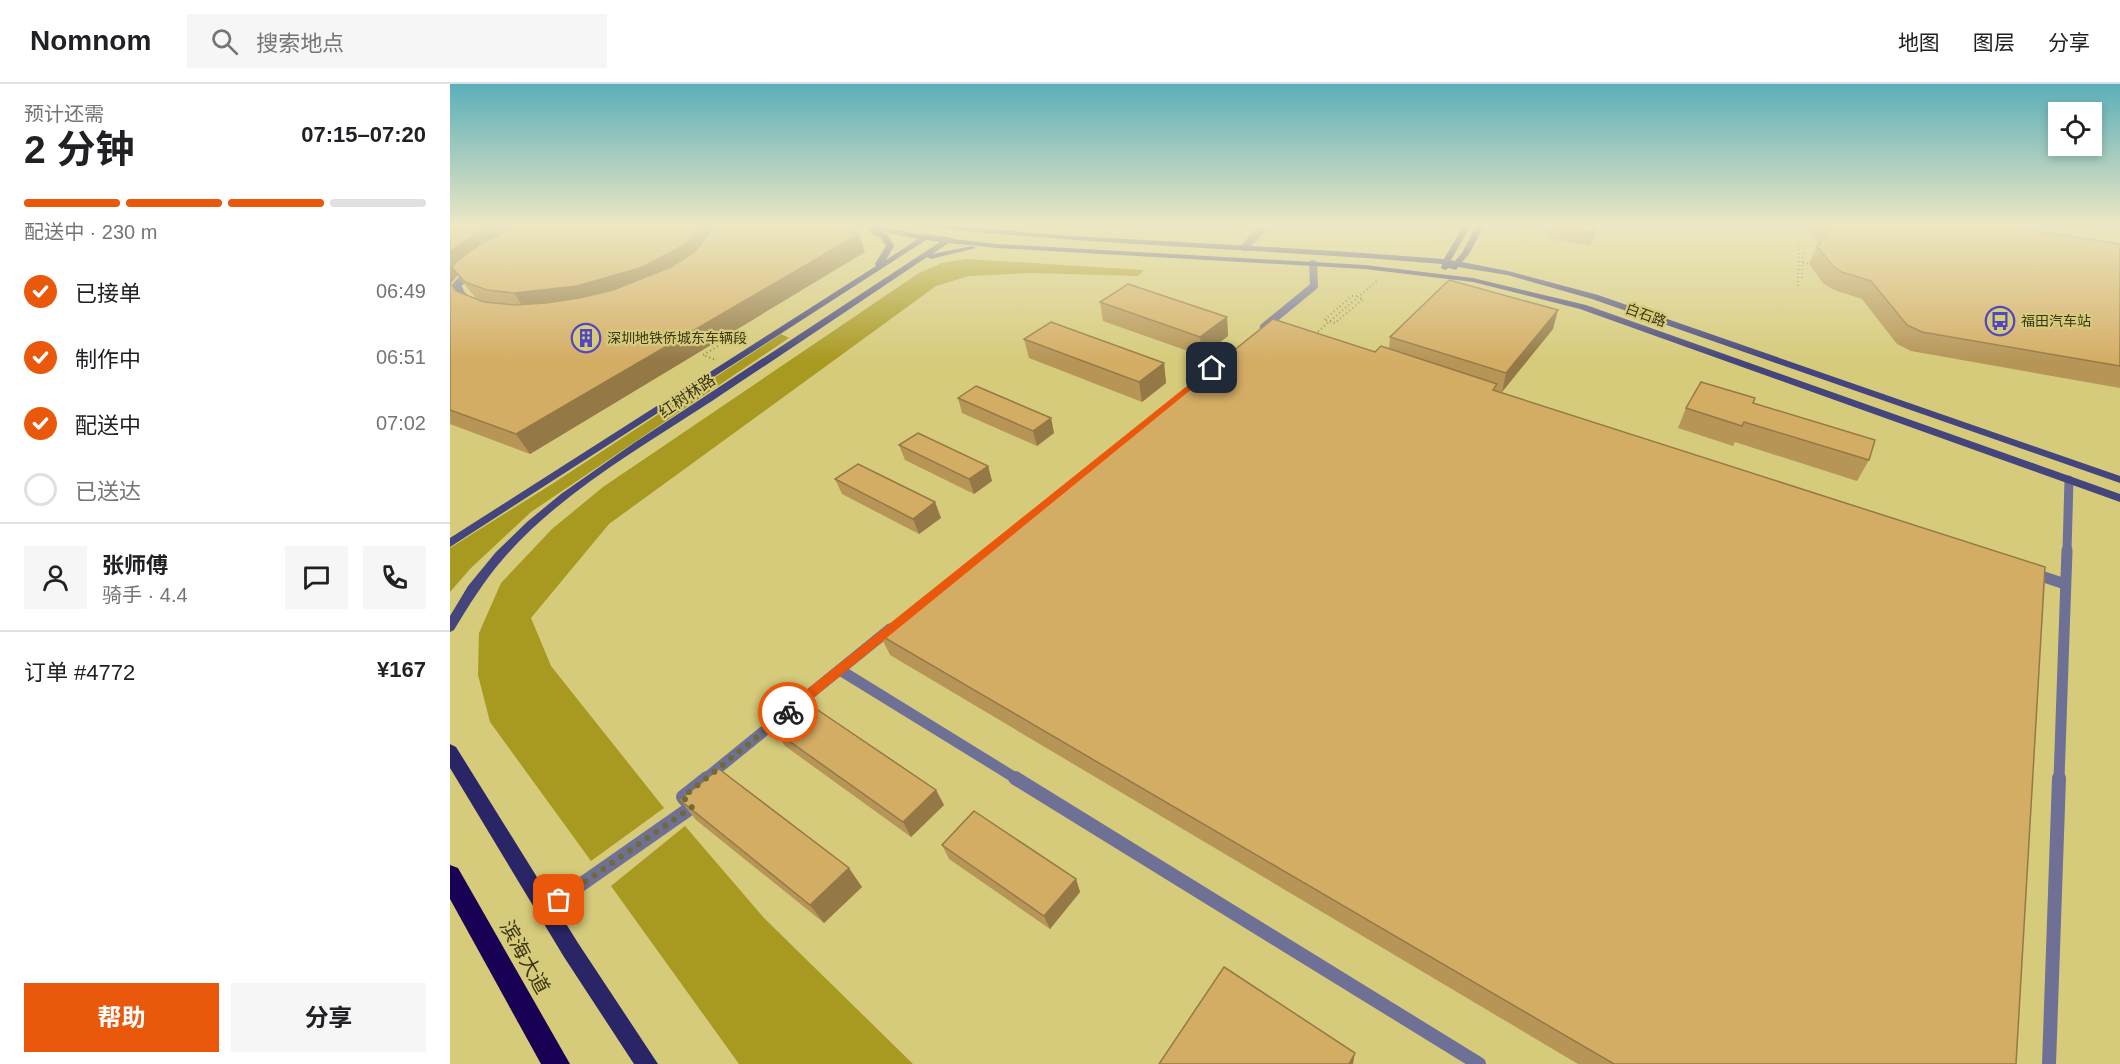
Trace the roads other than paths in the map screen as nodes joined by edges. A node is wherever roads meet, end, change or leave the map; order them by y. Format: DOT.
graph roads {
  1 [pos="473,270"];
  2 [pos="876,270"];
  3 [pos="903,270"];
  4 [pos="907,270"];
  5 [pos="1313,270"];
  6 [pos="1381,270"];
  7 [pos="1445,270"];
  8 [pos="1451,270"];
  9 [pos="1490,270"];
  10 [pos="873,272"];
  11 [pos="1444,275"];
  12 [pos="892,277"];
  13 [pos="473,306"];
  14 [pos="1268,323"];
  15 [pos="1280,327"];
  16 [pos="1259,331"];
  17 [pos="2069,480"];
  18 [pos="2120,480"];
  19 [pos="2120,498"];
  20 [pos="450,543"];
  21 [pos="2020,569"];
  22 [pos="2066,584"];
  23 [pos="896,624"];
  24 [pos="450,627"];
  25 [pos="840,670"];
  26 [pos="450,752"];
  27 [pos="450,876"];
  28 [pos="546,909"];
  29 [pos="556,1064"];
  30 [pos="647,1064"];
  31 [pos="1479,1064"];
  32 [pos="2049,1064"];
  1 -- 13 [label="lane"];
  2 -- 10 [label="main road, 红树林路"];
  3 -- 12 [label="main road, 红树林路"];
  4 -- 12 [label="main road"];
  5 -- 14 [label="lane"];
  6 -- 11 [label="main road, 白石路"];
  7 -- 11 [label="main road"];
  8 -- 11 [label="main road"];
  9 -- 18 [label="main road, 白石路"];
  10 -- 20 [label="main road, 红树林路"];
  11 -- 17 [label="main road, 白石路"];
  12 -- 24 [label="main road, 红树林路"];
  14 -- 15 [label="lane"];
  14 -- 16 [label="lane"];
  17 -- 19 [label="main road, 白石路"];
  17 -- 22 [label="lane"];
  21 -- 22 [label="lane"];
  22 -- 32 [label="lane"];
  23 -- 25 [label="lane"];
  25 -- 28 [label="lane"];
  25 -- 31 [label="lane"];
  26 -- 28 [label="main road"];
  27 -- 29 [label="highway, 滨海大道"];
  28 -- 30 [label="main road"];
}
